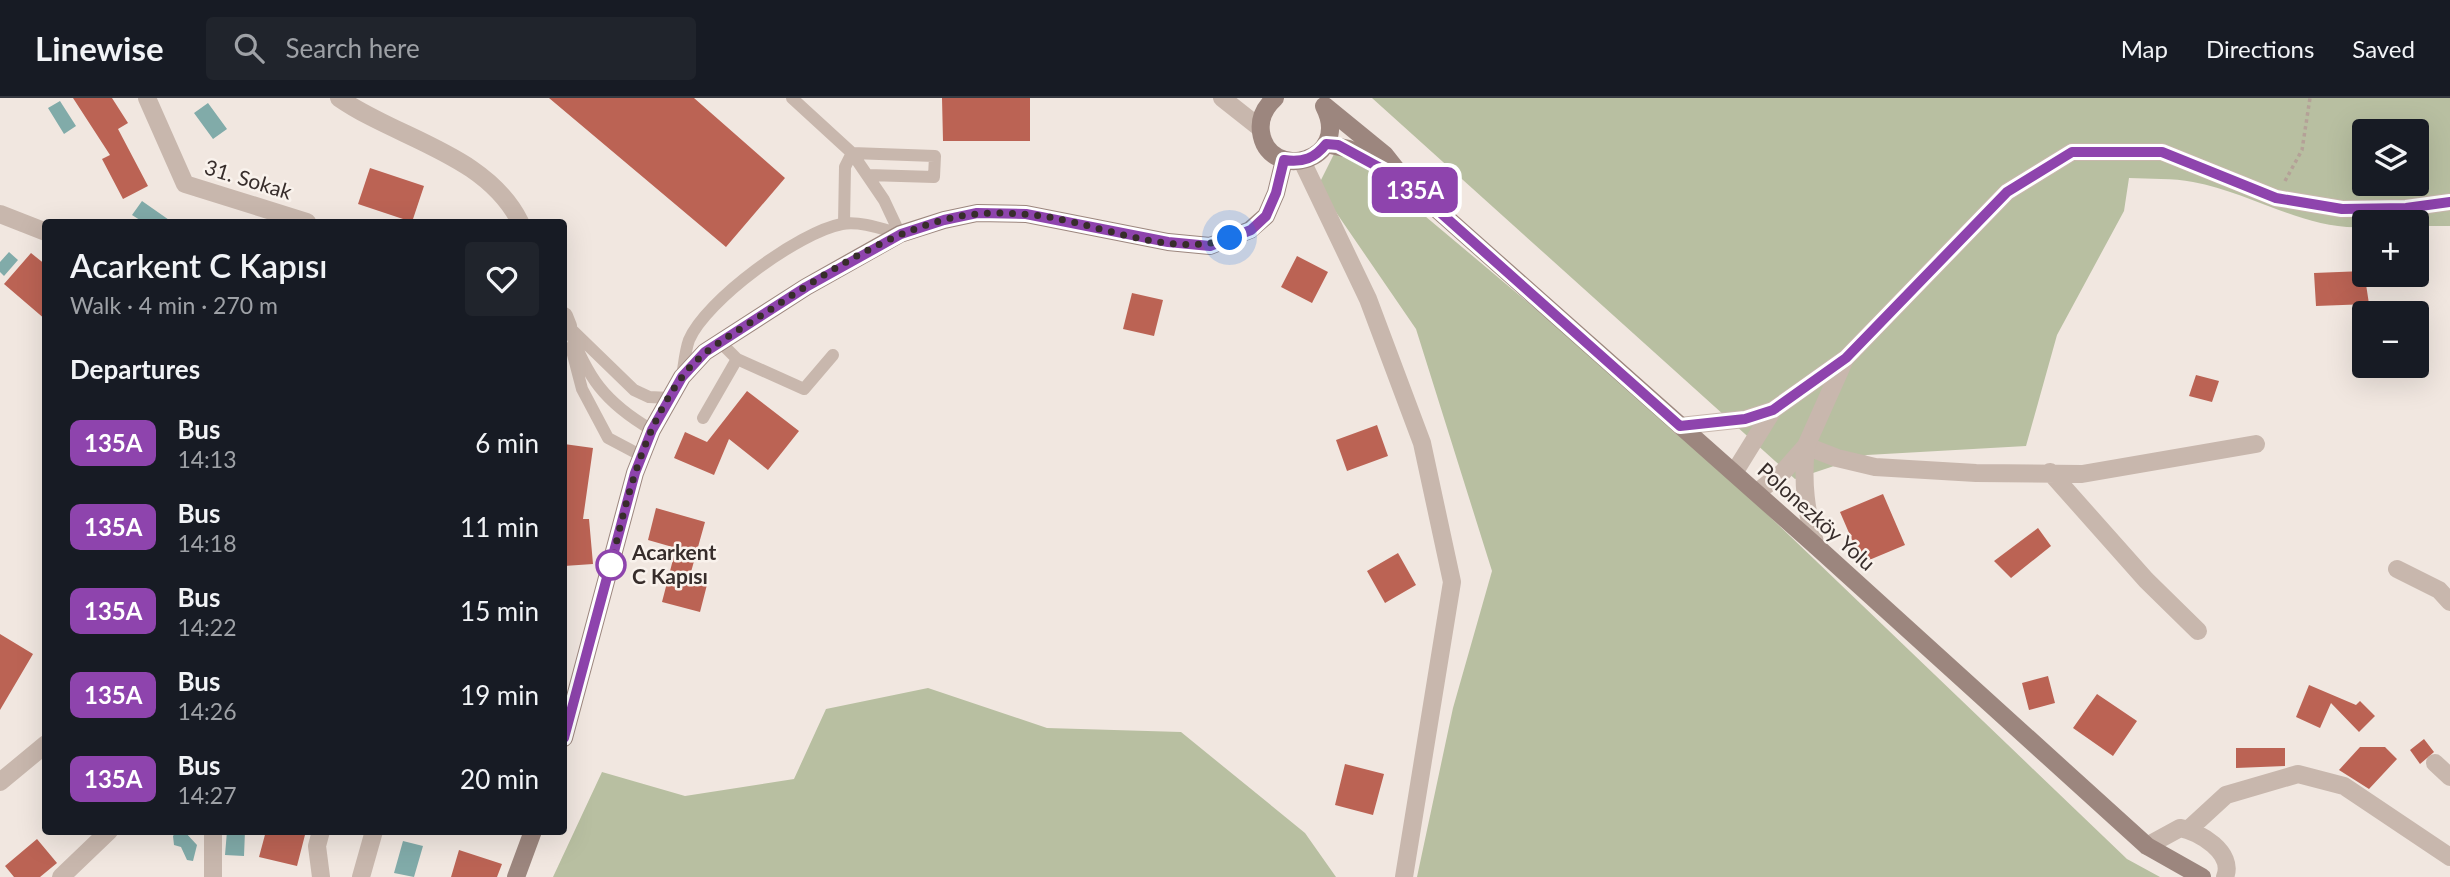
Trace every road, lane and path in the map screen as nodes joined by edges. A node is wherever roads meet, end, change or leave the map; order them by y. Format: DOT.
graph roads {
  1 [pos="147,98"];
  2 [pos="339,98"];
  3 [pos="792,98"];
  4 [pos="1222,98"];
  5 [pos="1275,98"];
  6 [pos="2310,98"];
  7 [pos="1320,102"];
  8 [pos="1261,128"];
  9 [pos="1326,144"];
  10 [pos="852,153"];
  11 [pos="1293,160"];
  12 [pos="868,175"];
  13 [pos="1406,182"];
  14 [pos="2276,198"];
  15 [pos="2450,202"];
  16 [pos="0,214"];
  17 [pos="297,219"];
  18 [pos="518,219"];
  19 [pos="844,223"];
  20 [pos="42,230"];
  21 [pos="901,234"];
  22 [pos="567,322"];
  23 [pos="567,324"];
  24 [pos="567,327"];
  25 [pos="720,342"];
  26 [pos="833,355"];
  27 [pos="1846,358"];
  28 [pos="737,359"];
  29 [pos="682,377"];
  30 [pos="670,398"];
  31 [pos="1773,410"];
  32 [pos="703,418"];
  33 [pos="1680,426"];
  34 [pos="652,430"];
  35 [pos="2256,444"];
  36 [pos="1806,446"];
  37 [pos="642,456"];
  38 [pos="2050,472"];
  39 [pos="1734,473"];
  40 [pos="1756,493"];
  41 [pos="1816,546"];
  42 [pos="2398,569"];
  43 [pos="2450,602"];
  44 [pos="2198,631"];
  45 [pos="567,727"];
  46 [pos="42,747"];
  47 [pos="2435,763"];
  48 [pos="2450,777"];
  49 [pos="0,782"];
  50 [pos="2189,829"];
  51 [pos="106,835"];
  52 [pos="214,835"];
  53 [pos="320,835"];
  54 [pos="373,835"];
  55 [pos="532,835"];
  56 [pos="2147,846"];
  57 [pos="2450,857"];
  58 [pos="61,877"];
  59 [pos="213,877"];
  60 [pos="321,877"];
  61 [pos="361,877"];
  62 [pos="516,877"];
  63 [pos="1404,877"];
  64 [pos="2202,877"];
  65 [pos="2225,877"];
  1 -- 17 [label="street, 31. Sokak"];
  2 -- 18 [label="street"];
  3 -- 10 [label="lane"];
  4 -- 8 [label="street"];
  5 -- 8 [label="main road"];
  6 -- 14 [label="path"];
  7 -- 9 [label="main road"];
  7 -- 13 [label="main road"];
  8 -- 11 [label="main road"];
  9 -- 11 [label="main road"];
  9 -- 13 [label="main road"];
  10 -- 12 [label="lane"];
  10 -- 12 [label="lane"];
  10 -- 19 [label="lane"];
  11 -- 21 [label="main road"];
  11 -- 63 [label="street"];
  12 -- 21 [label="lane"];
  13 -- 33 [label="main road, Polonezköy Yolu"];
  14 -- 15 [label="street"];
  14 -- 27 [label="street"];
  16 -- 20 [label="street"];
  19 -- 21 [label="lane"];
  19 -- 29 [label="lane"];
  21 -- 25 [label="main road"];
  22 -- 30 [label="lane"];
  23 -- 34 [label="lane"];
  24 -- 37 [label="lane"];
  25 -- 28 [label="lane"];
  25 -- 29 [label="main road"];
  26 -- 28 [label="lane"];
  27 -- 31 [label="street"];
  27 -- 36 [label="street"];
  28 -- 32 [label="lane"];
  29 -- 30 [label="main road"];
  30 -- 34 [label="main road"];
  31 -- 33 [label="street"];
  31 -- 39 [label="street"];
  33 -- 39 [label="main road, Polonezköy Yolu"];
  34 -- 37 [label="main road"];
  35 -- 38 [label="street"];
  36 -- 38 [label="street"];
  36 -- 40 [label="street"];
  36 -- 41 [label="street"];
  37 -- 45 [label="main road"];
  38 -- 44 [label="street"];
  39 -- 40 [label="main road, Polonezköy Yolu"];
  40 -- 41 [label="main road, Polonezköy Yolu"];
  41 -- 56 [label="main road, Polonezköy Yolu"];
  42 -- 43 [label="street"];
  46 -- 49 [label="street"];
  47 -- 48 [label="street"];
  50 -- 56 [label="street"];
  50 -- 57 [label="street"];
  50 -- 65 [label="street"];
  51 -- 58 [label="street"];
  52 -- 59 [label="street"];
  53 -- 60 [label="street"];
  54 -- 61 [label="street"];
  55 -- 62 [label="main road"];
  56 -- 64 [label="main road, Polonezköy Yolu"];
}
